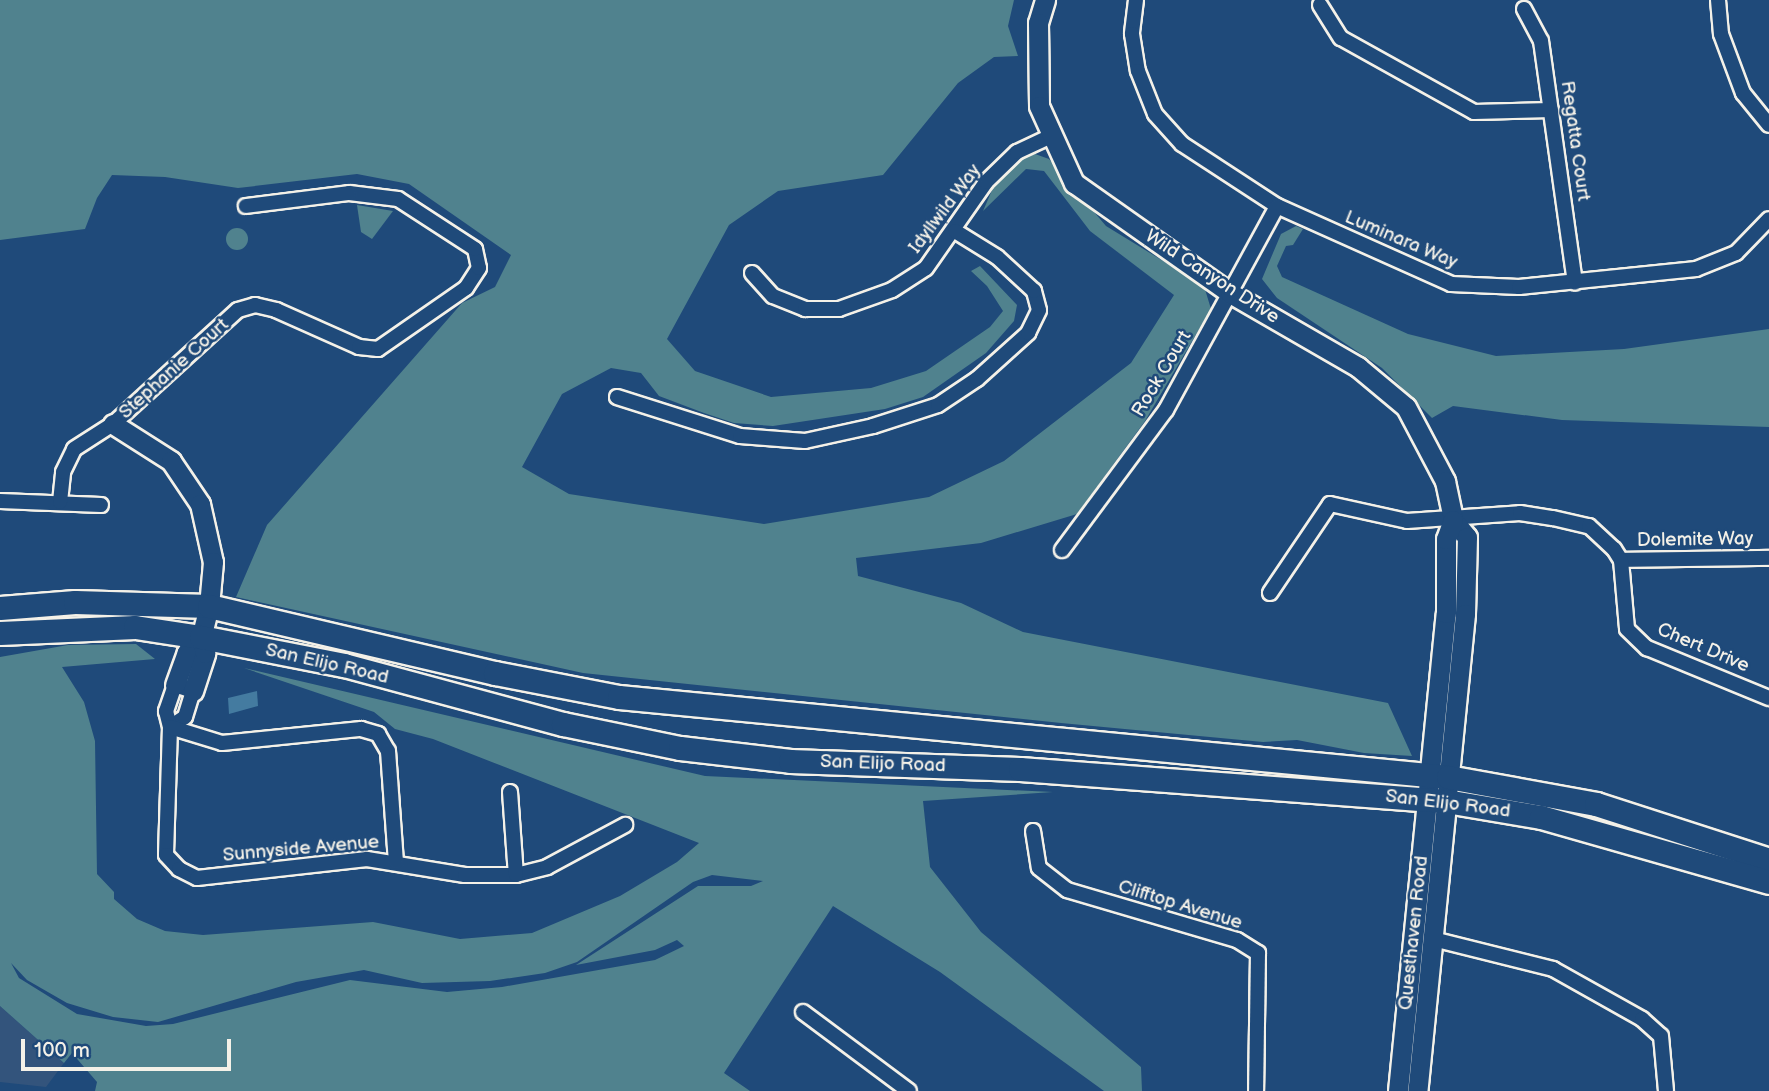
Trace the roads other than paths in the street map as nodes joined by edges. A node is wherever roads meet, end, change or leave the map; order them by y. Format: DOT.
graph roads {
  1 [pos="1045,0"];
  2 [pos="1136,0"];
  3 [pos="1718,0"];
  4 [pos="1320,5"];
  5 [pos="1524,9"];
  6 [pos="1551,110"];
  7 [pos="1769,125"];
  8 [pos="1052,136"];
  9 [pos="246,206"];
  10 [pos="1277,206"];
  11 [pos="1769,219"];
  12 [pos="955,230"];
  13 [pos="752,273"];
  14 [pos="1575,283"];
  15 [pos="1230,293"];
  16 [pos="617,397"];
  17 [pos="113,424"];
  18 [pos="0,501"];
  19 [pos="60,502"];
  20 [pos="101,505"];
  21 [pos="1453,520"];
  22 [pos="1062,550"];
  23 [pos="1769,558"];
  24 [pos="1621,560"];
  25 [pos="1270,593"];
  26 [pos="209,606"];
  27 [pos="0,608"];
  28 [pos="0,633"];
  29 [pos="201,637"];
  30 [pos="184,688"];
  31 [pos="1769,698"];
  32 [pos="170,727"];
  33 [pos="1438,775"];
  34 [pos="510,792"];
  35 [pos="1436,801"];
  36 [pos="625,825"];
  37 [pos="1033,831"];
  38 [pos="1769,860"];
  39 [pos="396,862"];
  40 [pos="516,875"];
  41 [pos="1769,882"];
  42 [pos="1433,939"];
  43 [pos="803,1012"];
  44 [pos="909,1091"];
  45 [pos="1256,1091"];
  46 [pos="1398,1091"];
  47 [pos="1417,1091"];
  48 [pos="1666,1091"];
  1 -- 8 [label="street, Wild Canyon Drive"];
  2 -- 10 [label="street, Luminara Way"];
  3 -- 7 [label="street"];
  4 -- 6 [label="street"];
  5 -- 6 [label="street, Regatta Court"];
  6 -- 14 [label="street, Regatta Court"];
  8 -- 12 [label="street, Idyllwild Way"];
  8 -- 15 [label="street, Wild Canyon Drive"];
  9 -- 17 [label="street, Stephanie Court"];
  10 -- 14 [label="street, Luminara Way"];
  10 -- 15 [label="street, Rock Court"];
  11 -- 14 [label="street, Luminara Way"];
  12 -- 13 [label="street, Idyllwild Way"];
  12 -- 16 [label="street"];
  15 -- 21 [label="street, Wild Canyon Drive"];
  15 -- 22 [label="street, Rock Court"];
  17 -- 19 [label="street"];
  17 -- 26 [label="street, Stephanie Court"];
  18 -- 19 [label="street"];
  19 -- 20 [label="street"];
  21 -- 24 [label="street"];
  21 -- 25 [label="street"];
  21 -- 33 [label="street, Wild Canyon Drive"];
  23 -- 24 [label="street, Dolemite Way"];
  24 -- 31 [label="street, Chert Drive"];
  26 -- 27 [label="main road, San Elijo Road"];
  26 -- 29 [label="street, Stephanie Court"];
  26 -- 33 [label="main road, San Elijo Road"];
  28 -- 29 [label="main road, San Elijo Road"];
  29 -- 30 [label="street, Stephanie Court"];
  29 -- 35 [label="main road, San Elijo Road"];
  30 -- 32 [label="street"];
  32 -- 39 [label="street"];
  32 -- 39 [label="street, Sunnyside Avenue"];
  33 -- 35 [label="street, Questhaven Road"];
  33 -- 38 [label="main road, San Elijo Road"];
  34 -- 40 [label="street"];
  35 -- 41 [label="main road, San Elijo Road"];
  35 -- 42 [label="street, Questhaven Road"];
  35 -- 46 [label="street, Questhaven Road"];
  36 -- 40 [label="street, Sunnyside Avenue"];
  37 -- 45 [label="street, Clifftop Avenue"];
  39 -- 40 [label="street, Sunnyside Avenue"];
  42 -- 47 [label="street, Questhaven Road"];
  42 -- 48 [label="street"];
  43 -- 44 [label="street"];
}
